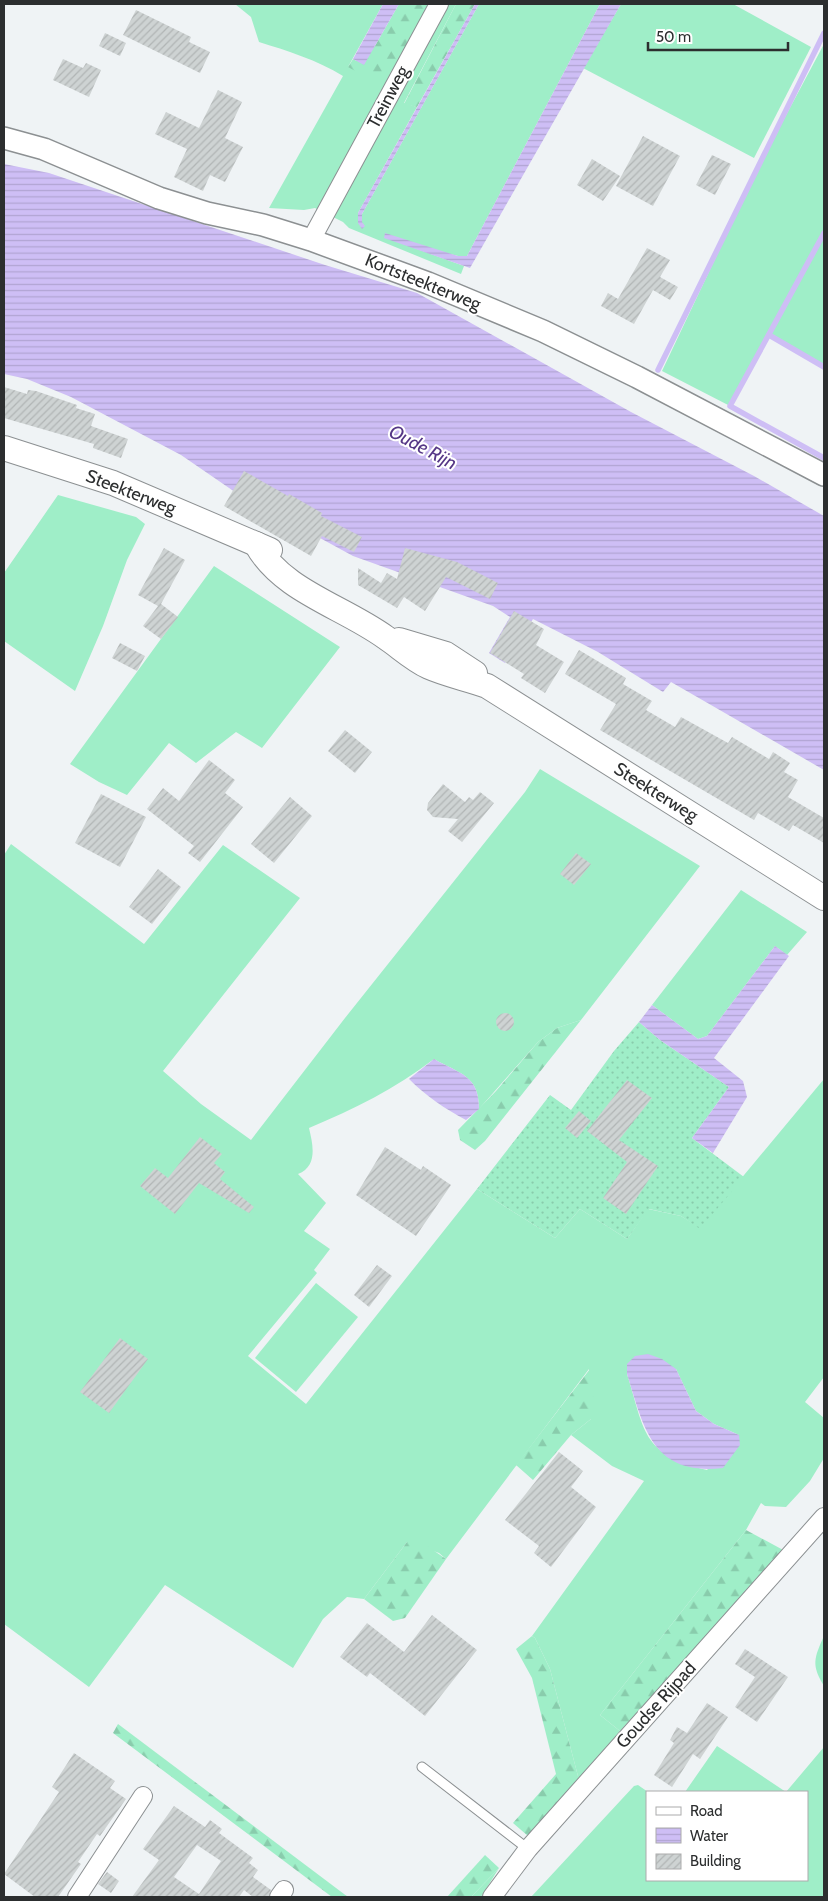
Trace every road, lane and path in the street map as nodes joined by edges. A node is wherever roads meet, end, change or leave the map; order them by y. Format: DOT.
graph roads {
  1 [pos="439,4"];
  2 [pos="4,138"];
  3 [pos="311,240"];
  4 [pos="4,448"];
  5 [pos="824,475"];
  6 [pos="824,898"];
  7 [pos="824,1517"];
  8 [pos="422,1767"];
  9 [pos="144,1796"];
  10 [pos="528,1850"];
  11 [pos="77,1897"];
  12 [pos="492,1897"];
  1 -- 3 [label="street, Treinweg"];
  2 -- 3 [label="street, Kortsteekterweg"];
  3 -- 5 [label="street, Kortsteekterweg"];
  4 -- 6 [label="main road, Steekterweg"];
  7 -- 10 [label="street, Goudse Rijpad"];
  8 -- 10 [label="lane"];
  9 -- 11 [label="street"];
  10 -- 12 [label="street, Goudse Rijpad"];
}
